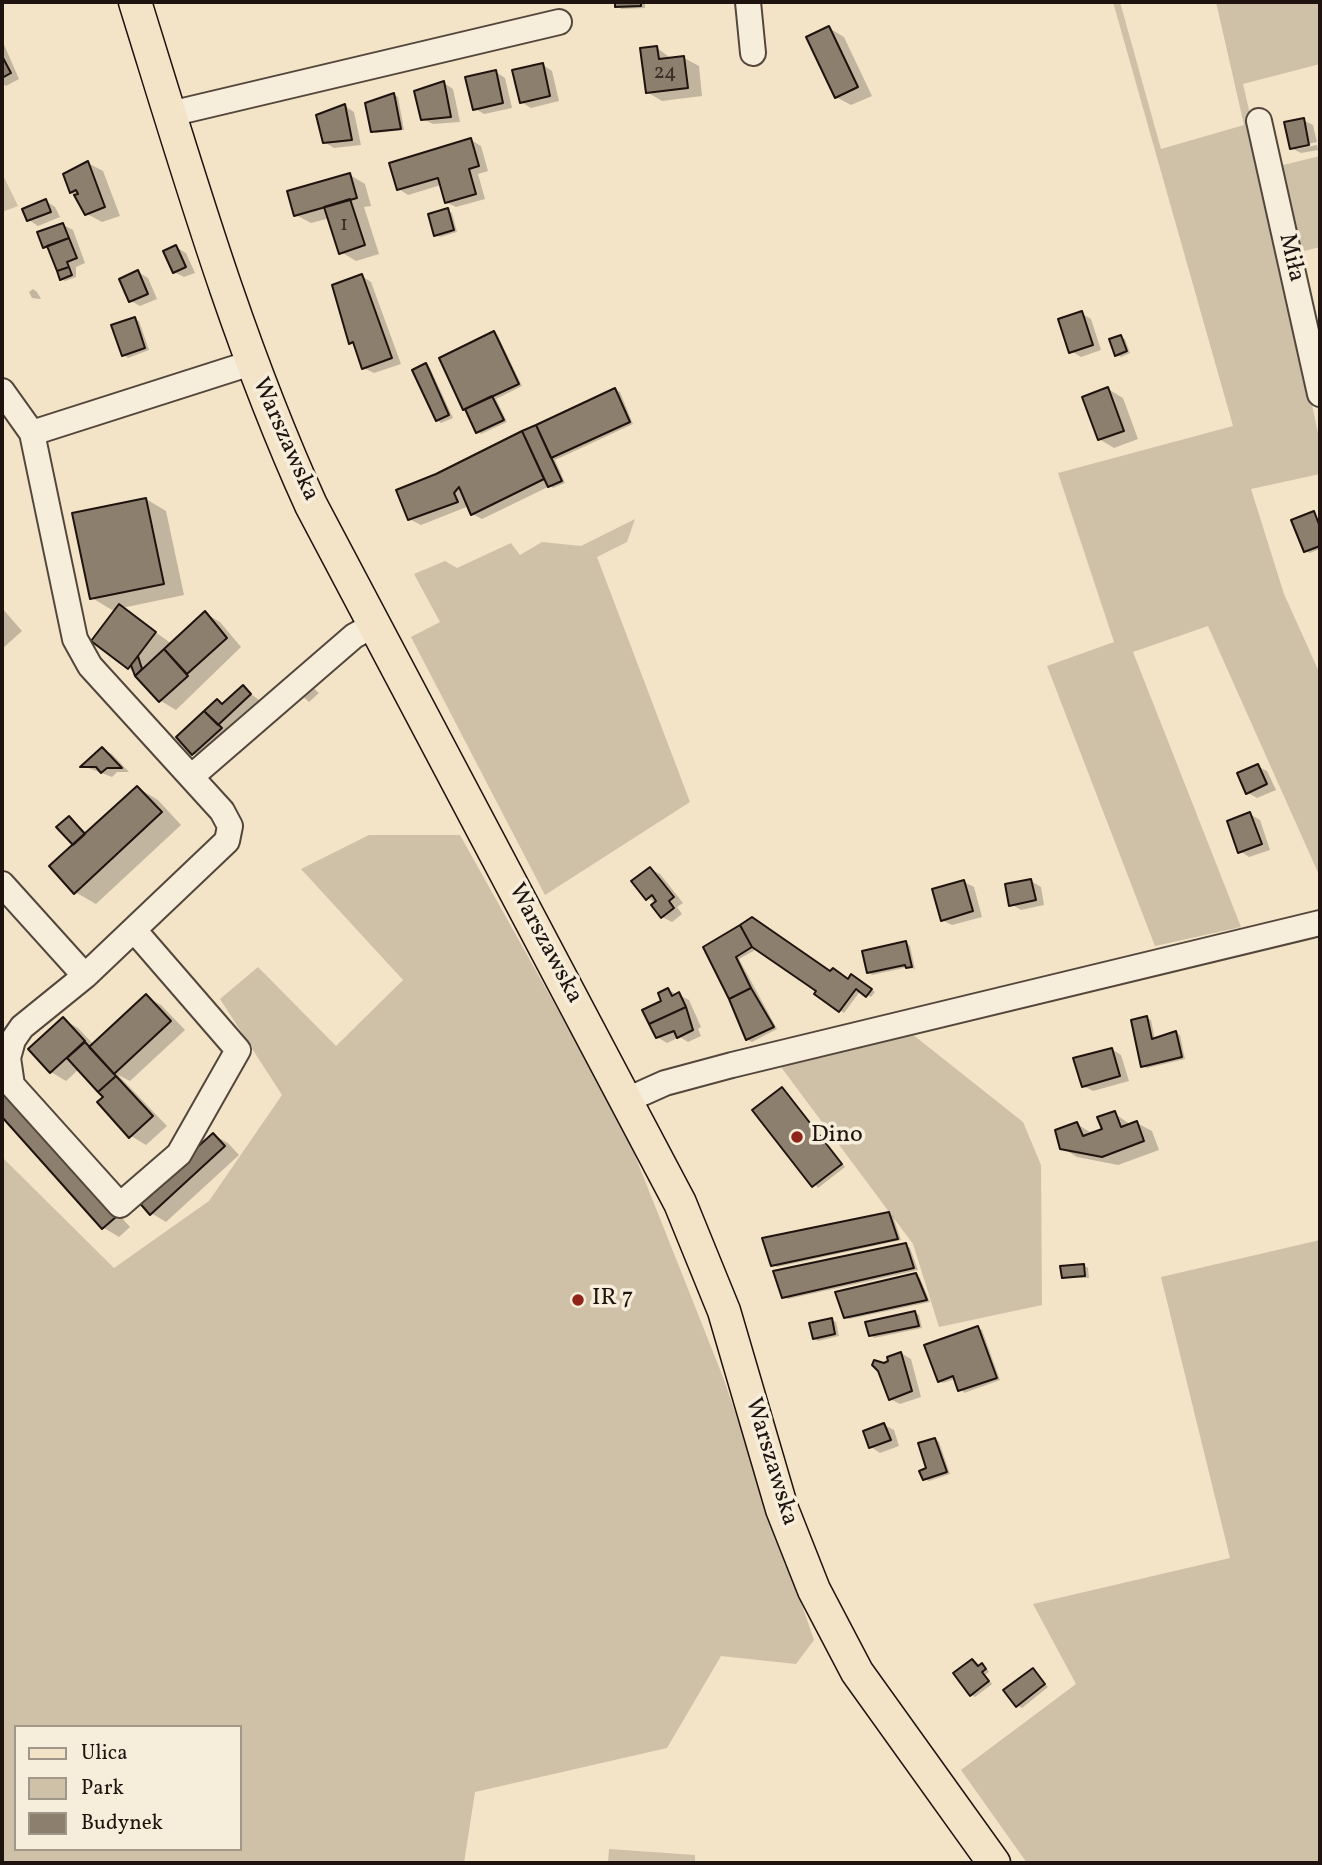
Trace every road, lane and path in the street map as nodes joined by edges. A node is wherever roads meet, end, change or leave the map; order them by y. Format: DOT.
graph roads {
  1 [pos="135,2"];
  2 [pos="748,2"];
  3 [pos="559,22"];
  4 [pos="753,53"];
  5 [pos="170,114"];
  6 [pos="1259,121"];
  7 [pos="251,363"];
  8 [pos="2,391"];
  9 [pos="1320,394"];
  10 [pos="32,433"];
  11 [pos="374,625"];
  12 [pos="191,777"];
  13 [pos="2,884"];
  14 [pos="1320,923"];
  15 [pos="134,930"];
  16 [pos="85,976"];
  17 [pos="627,1100"];
  18 [pos="994,1863"];
  1 -- 5 [label="main road, Warszawska"];
  2 -- 4 [label="street"];
  3 -- 5 [label="street"];
  5 -- 7 [label="main road, Warszawska"];
  6 -- 9 [label="street, Miła"];
  7 -- 10 [label="street"];
  7 -- 11 [label="main road, Warszawska"];
  8 -- 10 [label="street"];
  10 -- 12 [label="street"];
  11 -- 12 [label="street"];
  11 -- 17 [label="main road, Warszawska"];
  12 -- 15 [label="street"];
  13 -- 16 [label="street"];
  14 -- 17 [label="street"];
  15 -- 16 [label="street"];
  15 -- 16 [label="street"];
  17 -- 18 [label="main road, Warszawska"];
}
